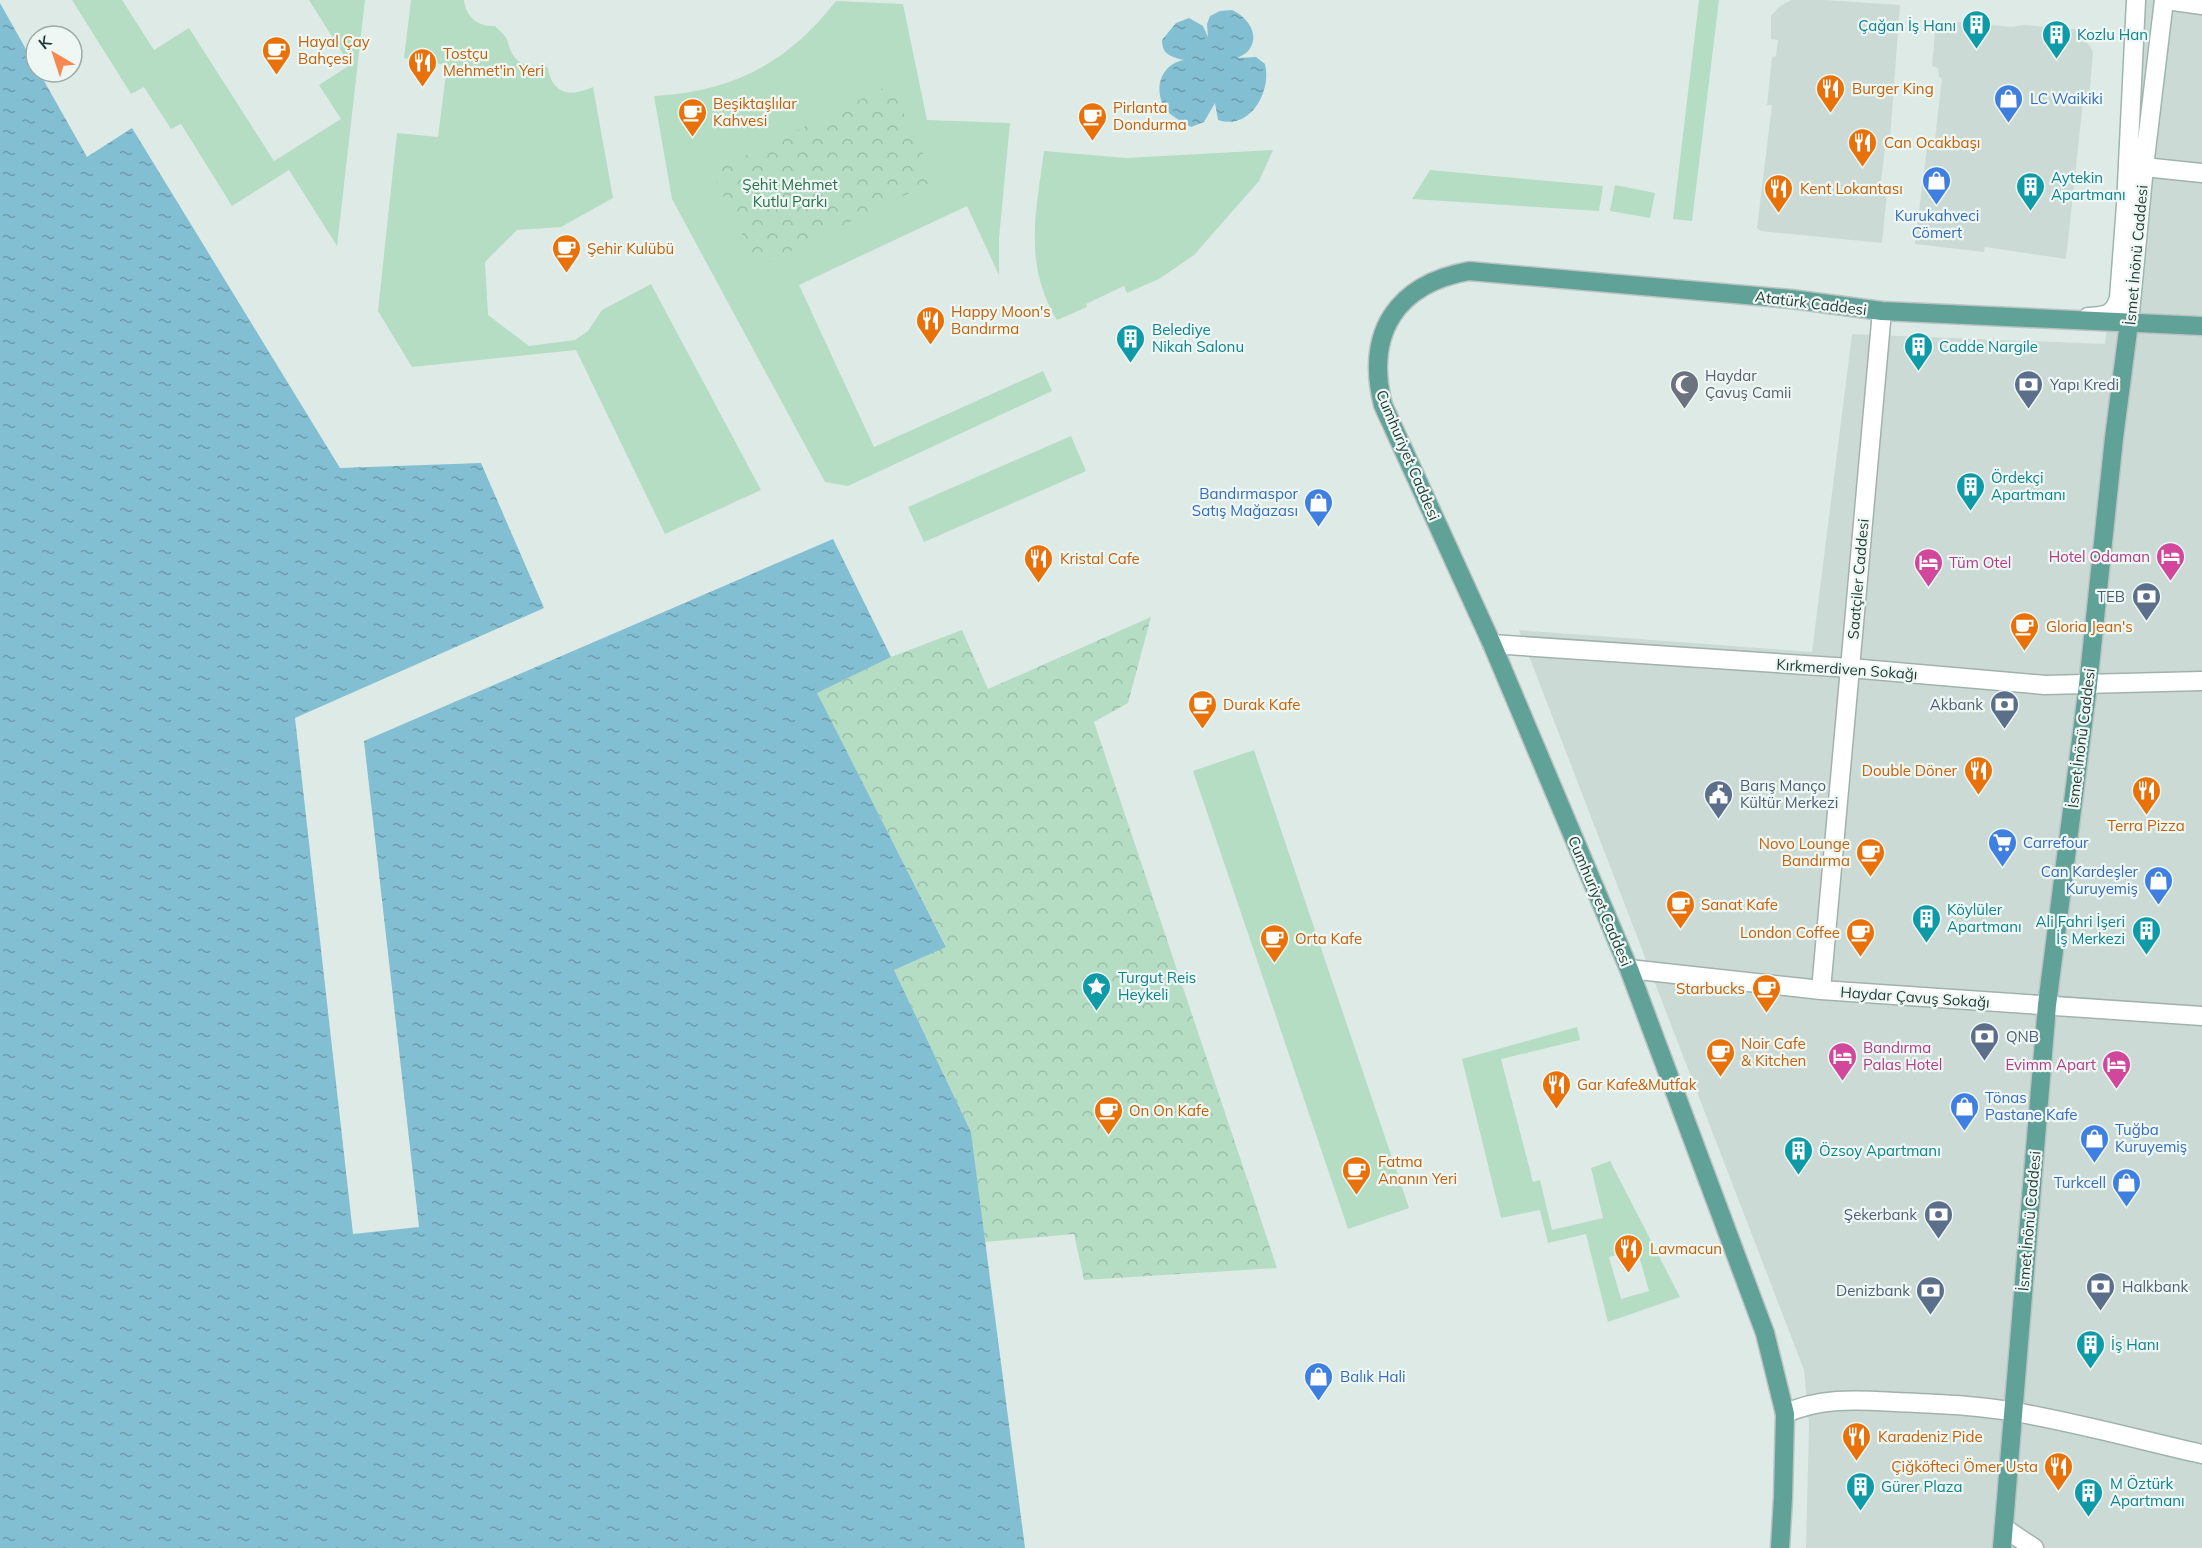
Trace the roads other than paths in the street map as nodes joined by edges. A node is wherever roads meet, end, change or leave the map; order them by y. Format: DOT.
graph roads {
  1 [pos="2136,0"];
  2 [pos="2165,0"];
  3 [pos="2202,5"];
  4 [pos="2144,166"];
  5 [pos="2202,173"];
  6 [pos="1424,285"];
  7 [pos="1882,311"];
  8 [pos="2067,320"];
  9 [pos="2129,322"];
  10 [pos="2202,326"];
  11 [pos="1492,644"];
  12 [pos="1850,668"];
  13 [pos="2202,681"];
  14 [pos="2088,685"];
  15 [pos="1629,969"];
  16 [pos="1821,990"];
  17 [pos="2047,1005"];
  18 [pos="2202,1016"];
  19 [pos="2014,1412"];
  20 [pos="1785,1414"];
  21 [pos="2202,1454"];
  22 [pos="2004,1528"];
  23 [pos="1780,1548"];
  24 [pos="2002,1548"];
  25 [pos="2034,1548"];
  1 -- 8 [label="street, İsmet İnönü Caddesi"];
  2 -- 3 [label="street"];
  2 -- 4 [label="street, İsmet İnönü Caddesi"];
  4 -- 5 [label="street"];
  4 -- 9 [label="street, İsmet İnönü Caddesi"];
  6 -- 7 [label="main road, Atatürk Caddesi"];
  6 -- 11 [label="main road, Cumhuriyet Caddesi"];
  7 -- 8 [label="main road, Atatürk Caddesi"];
  7 -- 12 [label="street, Saatçiler Caddesi"];
  8 -- 9 [label="main road, Atatürk Caddesi"];
  9 -- 10 [label="main road, Atatürk Caddesi"];
  9 -- 14 [label="main road, İsmet İnönü Caddesi"];
  11 -- 12 [label="street, Kırkmerdiven Sokağı"];
  11 -- 15 [label="main road, Cumhuriyet Caddesi"];
  12 -- 14 [label="street, Kırkmerdiven Sokağı"];
  12 -- 16 [label="street, Saatçiler Caddesi"];
  13 -- 14 [label="street, Kırkmerdiven Sokağı"];
  14 -- 17 [label="main road, İsmet İnönü Caddesi"];
  15 -- 16 [label="street, Haydar Çavuş Sokağı"];
  15 -- 20 [label="main road, Cumhuriyet Caddesi"];
  16 -- 17 [label="street, Haydar Çavuş Sokağı"];
  17 -- 18 [label="street, Haydar Çavuş Sokağı"];
  17 -- 19 [label="main road, İsmet İnönü Caddesi"];
  19 -- 20 [label="street"];
  19 -- 21 [label="street"];
  19 -- 22 [label="main road, İsmet İnönü Caddesi"];
  20 -- 23 [label="main road, Cumhuriyet Caddesi"];
  22 -- 24 [label="main road, İsmet İnönü Caddesi"];
  22 -- 25 [label="street"];
}
